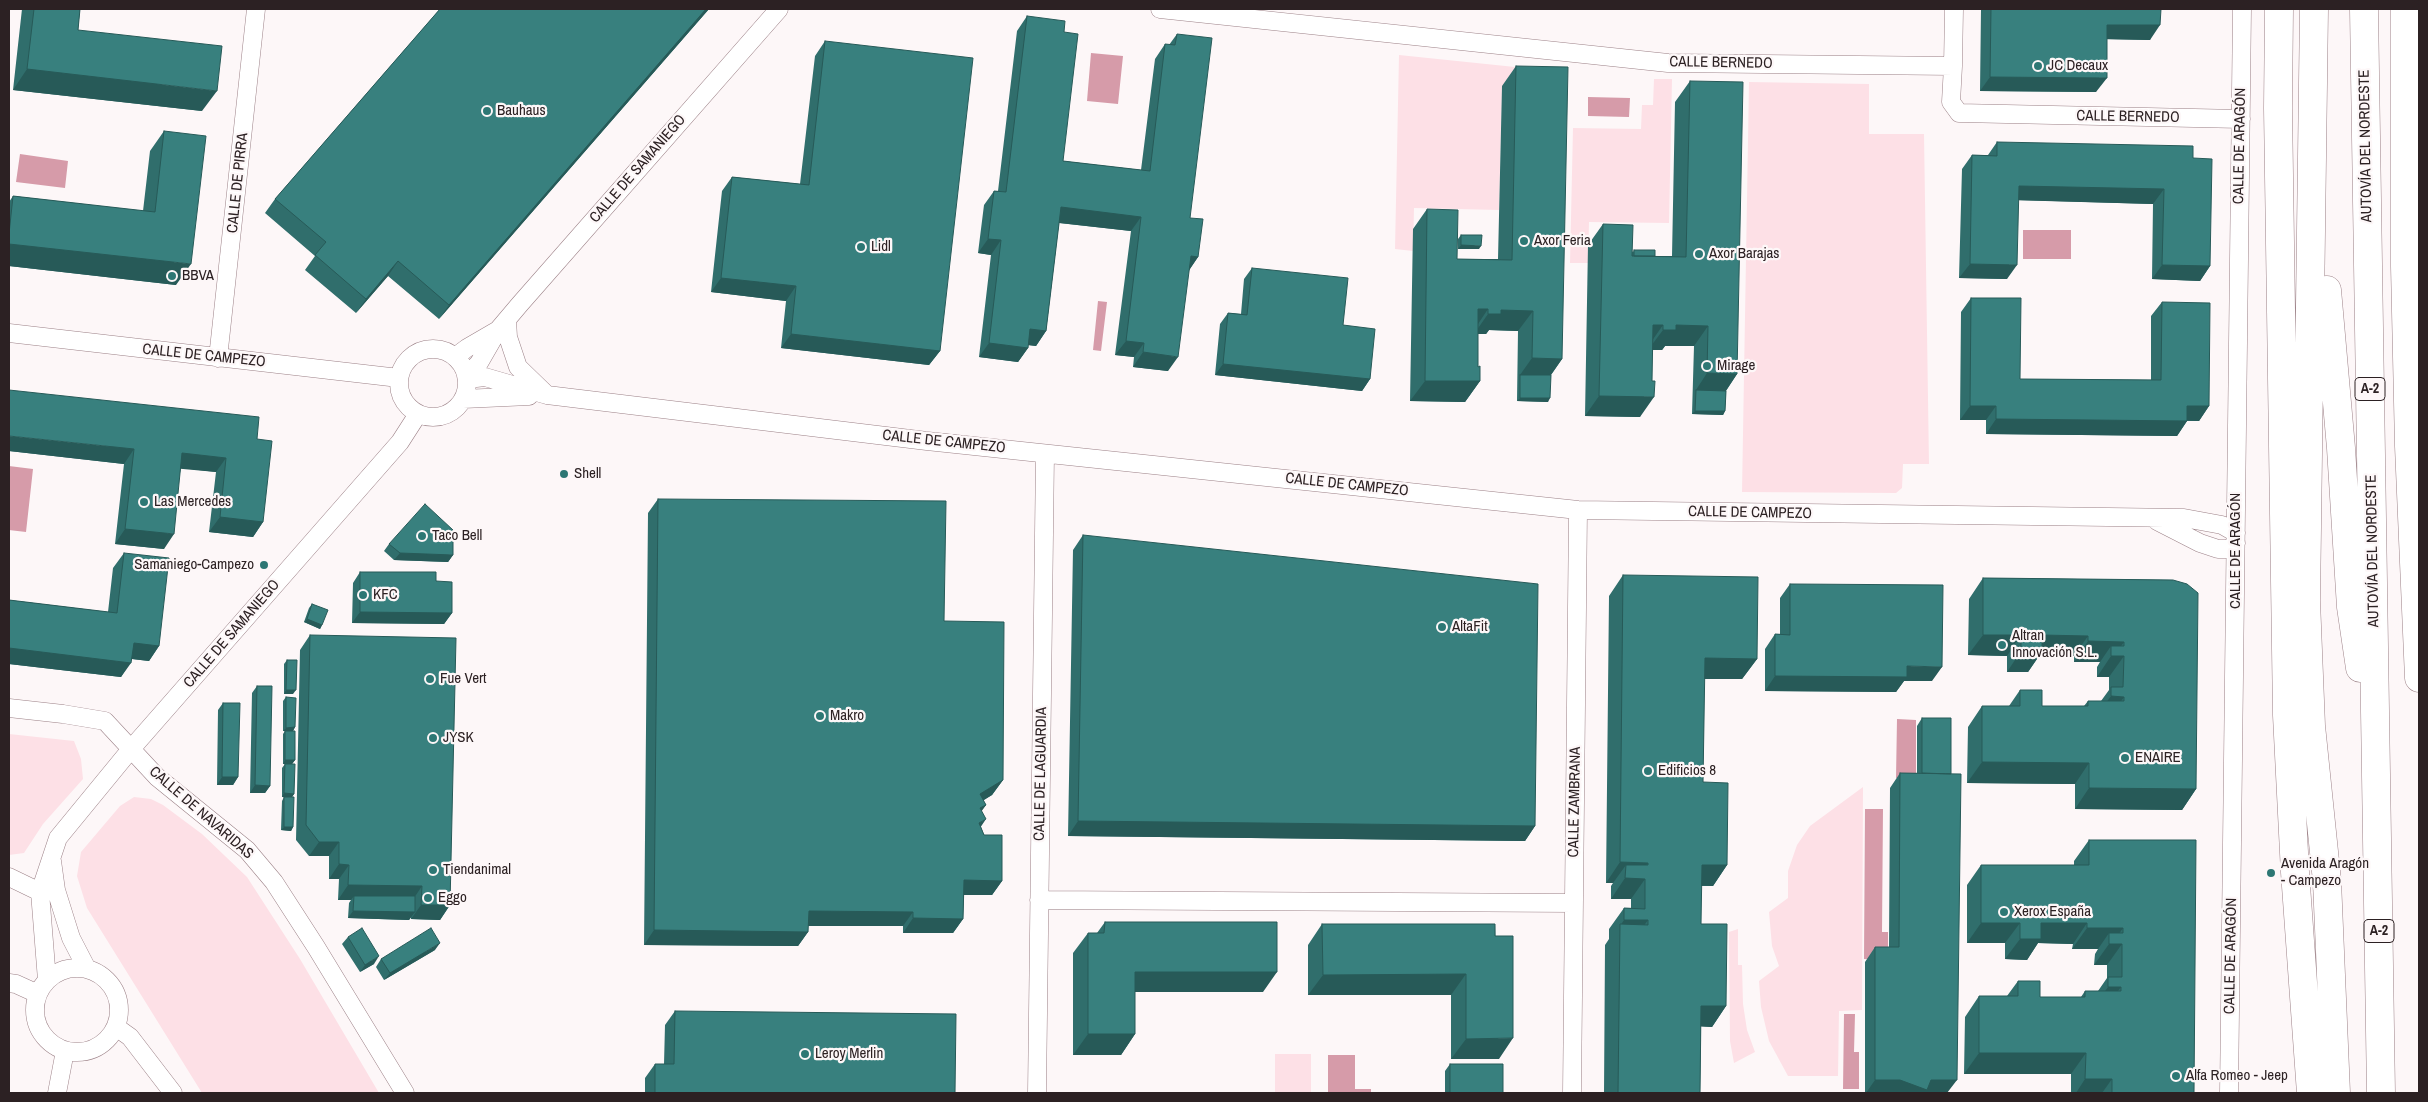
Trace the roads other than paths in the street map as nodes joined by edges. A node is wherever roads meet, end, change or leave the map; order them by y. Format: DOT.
graph roads {
  1 [pos="256,9"];
  2 [pos="779,9"];
  3 [pos="1160,9"];
  4 [pos="1954,9"];
  5 [pos="2242,9"];
  6 [pos="2279,9"];
  7 [pos="2314,9"];
  8 [pos="2364,9"];
  9 [pos="2405,9"];
  10 [pos="1953,66"];
  11 [pos="2241,119"];
  12 [pos="2405,266"];
  13 [pos="503,325"];
  14 [pos="9,334"];
  15 [pos="2419,346"];
  16 [pos="455,357"];
  17 [pos="218,358"];
  18 [pos="399,378"];
  19 [pos="467,378"];
  20 [pos="547,395"];
  21 [pos="463,399"];
  22 [pos="418,414"];
  23 [pos="1045,454"];
  24 [pos="1578,510"];
  25 [pos="2150,517"];
  26 [pos="2236,538"];
  27 [pos="2419,678"];
  28 [pos="9,708"];
  29 [pos="131,749"];
  30 [pos="2376,769"];
  31 [pos="51,857"];
  32 [pos="9,877"];
  33 [pos="40,892"];
  34 [pos="1039,900"];
  35 [pos="1574,903"];
  36 [pos="87,969"];
  37 [pos="9,983"];
  38 [pos="42,987"];
  39 [pos="116,1028"];
  40 [pos="65,1051"];
  41 [pos="57,1093"];
  42 [pos="173,1093"];
  43 [pos="405,1093"];
  44 [pos="1037,1093"];
  45 [pos="1572,1093"];
  46 [pos="2229,1093"];
  47 [pos="2311,1093"];
  48 [pos="2336,1093"];
  49 [pos="2381,1093"];
  1 -- 17 [label="street, CALLE DE PIRRA"];
  2 -- 13 [label="street, CALLE DE SAMANIEGO"];
  3 -- 10 [label="street, CALLE BERNEDO"];
  4 -- 10 [label="street"];
  5 -- 11 [label="street, CALLE DE ARAGÓN"];
  6 -- 47 [label="highway"];
  7 -- 30 [label="highway"];
  7 -- 48 [label="highway"];
  8 -- 30 [label="highway, AUTOVÍA DEL NORDESTE / A-2"];
  9 -- 12 [label="highway"];
  10 -- 11 [label="street, CALLE BERNEDO"];
  11 -- 26 [label="street, CALLE DE ARAGÓN"];
  12 -- 15 [label="highway"];
  12 -- 27 [label="highway"];
  13 -- 16 [label="street, CALLE DE SAMANIEGO"];
  13 -- 19 [label="street, CALLE DE SAMANIEGO"];
  13 -- 20 [label="street"];
  14 -- 17 [label="street, CALLE DE CAMPEZO"];
  16 -- 18 [label="street"];
  16 -- 19 [label="street"];
  17 -- 18 [label="street, CALLE DE CAMPEZO"];
  18 -- 22 [label="street"];
  19 -- 20 [label="street, CALLE DE CAMPEZO"];
  19 -- 21 [label="street"];
  20 -- 21 [label="street, CALLE DE CAMPEZO"];
  20 -- 23 [label="street, CALLE DE CAMPEZO"];
  21 -- 22 [label="street"];
  22 -- 29 [label="street, CALLE DE SAMANIEGO"];
  23 -- 24 [label="street, CALLE DE CAMPEZO"];
  23 -- 34 [label="street, CALLE DE LAGUARDIA"];
  24 -- 25 [label="street, CALLE DE CAMPEZO"];
  24 -- 35 [label="street, CALLE ZAMBRANA"];
  25 -- 26 [label="street, CALLE DE CAMPEZO"];
  25 -- 26 [label="street, CALLE DE CAMPEZO"];
  26 -- 46 [label="street, CALLE DE ARAGÓN"];
  28 -- 29 [label="street, CALLE DE NAVARIDAS"];
  29 -- 31 [label="street, CALLE DE SAMANIEGO"];
  29 -- 43 [label="street, CALLE DE NAVARIDAS"];
  30 -- 49 [label="highway, AUTOVÍA DEL NORDESTE / A-2"];
  31 -- 33 [label="street, CALLE DE SAMANIEGO"];
  31 -- 36 [label="street"];
  32 -- 33 [label="street"];
  33 -- 38 [label="street, CALLE DE SAMANIEGO"];
  34 -- 35 [label="street"];
  34 -- 44 [label="street, CALLE DE LAGUARDIA"];
  35 -- 45 [label="street, CALLE ZAMBRANA"];
  36 -- 38 [label="street"];
  36 -- 39 [label="street"];
  37 -- 38 [label="street"];
  38 -- 40 [label="street"];
  39 -- 40 [label="street"];
  39 -- 42 [label="street"];
  40 -- 41 [label="street"];
}
